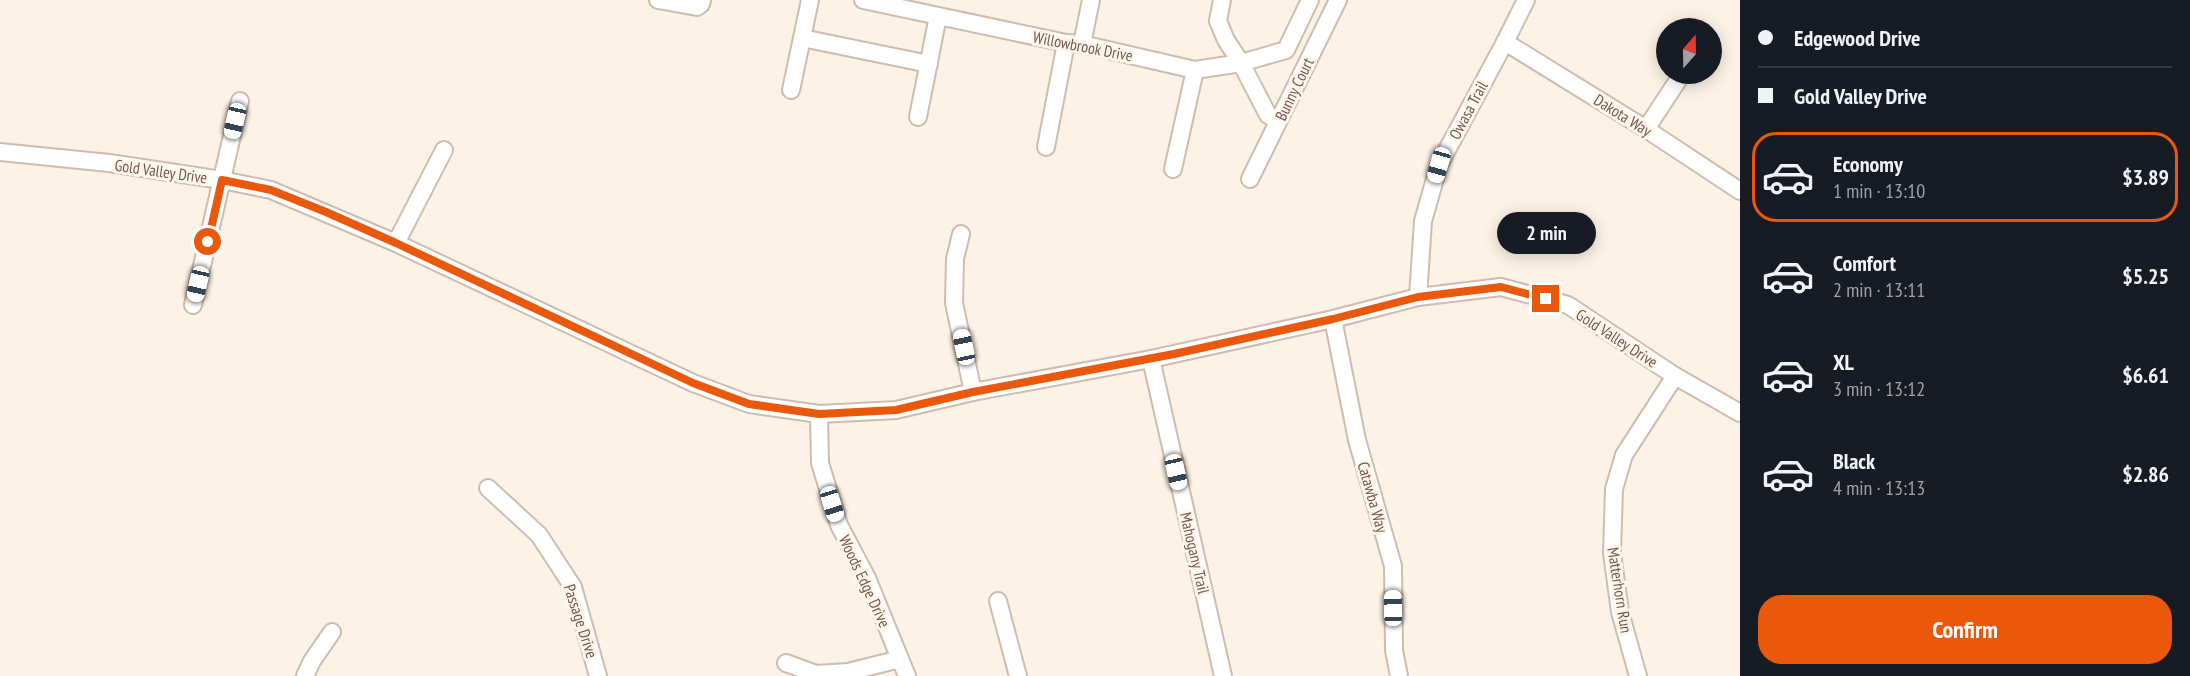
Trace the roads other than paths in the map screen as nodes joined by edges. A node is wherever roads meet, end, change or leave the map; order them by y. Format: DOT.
graph roads {
  1 [pos="658,0"];
  2 [pos="702,0"];
  3 [pos="810,0"];
  4 [pos="863,0"];
  5 [pos="1091,0"];
  6 [pos="1222,0"];
  7 [pos="1310,0"];
  8 [pos="1338,0"];
  9 [pos="1526,0"];
  10 [pos="938,16"];
  11 [pos="802,38"];
  12 [pos="1505,42"];
  13 [pos="1074,44"];
  14 [pos="1241,63"];
  15 [pos="929,64"];
  16 [pos="1195,70"];
  17 [pos="1676,84"];
  18 [pos="791,90"];
  19 [pos="240,101"];
  20 [pos="918,117"];
  21 [pos="1278,121"];
  22 [pos="1647,129"];
  23 [pos="1046,147"];
  24 [pos="444,150"];
  25 [pos="0,152"];
  26 [pos="1173,169"];
  27 [pos="1250,179"];
  28 [pos="222,180"];
  29 [pos="1740,191"];
  30 [pos="961,234"];
  31 [pos="396,243"];
  32 [pos="1418,297"];
  33 [pos="193,304"];
  34 [pos="1333,319"];
  35 [pos="1151,359"];
  36 [pos="1676,376"];
  37 [pos="973,392"];
  38 [pos="1740,413"];
  39 [pos="819,414"];
  40 [pos="488,488"];
  41 [pos="998,601"];
  42 [pos="332,632"];
  43 [pos="900,659"];
  44 [pos="786,663"];
  45 [pos="305,676"];
  46 [pos="598,676"];
  47 [pos="907,676"];
  48 [pos="1017,676"];
  49 [pos="1223,676"];
  50 [pos="1400,676"];
  51 [pos="1638,676"];
  1 -- 2 [label="street"];
  3 -- 11 [label="street"];
  4 -- 10 [label="street, Willowbrook Drive"];
  5 -- 13 [label="street"];
  6 -- 14 [label="street"];
  7 -- 14 [label="street, Willowbrook Drive"];
  8 -- 21 [label="street, Bunny Court"];
  9 -- 12 [label="street, Owasa Trail"];
  10 -- 13 [label="street, Willowbrook Drive"];
  10 -- 15 [label="street"];
  11 -- 15 [label="street"];
  11 -- 18 [label="street"];
  12 -- 22 [label="street, Dakota Way"];
  12 -- 32 [label="street, Owasa Trail"];
  13 -- 16 [label="street, Willowbrook Drive"];
  13 -- 23 [label="street"];
  14 -- 16 [label="street, Willowbrook Drive"];
  14 -- 21 [label="street"];
  15 -- 20 [label="street"];
  16 -- 26 [label="street"];
  17 -- 22 [label="street"];
  19 -- 28 [label="street"];
  21 -- 27 [label="street, Bunny Court"];
  22 -- 29 [label="street, Dakota Way"];
  24 -- 31 [label="street"];
  25 -- 28 [label="street, Gold Valley Drive"];
  28 -- 31 [label="street, Gold Valley Drive"];
  28 -- 33 [label="street"];
  30 -- 37 [label="street"];
  31 -- 39 [label="street, Gold Valley Drive"];
  32 -- 34 [label="street, Gold Valley Drive"];
  32 -- 36 [label="street, Gold Valley Drive"];
  34 -- 35 [label="street, Gold Valley Drive"];
  34 -- 50 [label="street, Catawba Way"];
  35 -- 37 [label="street, Gold Valley Drive"];
  35 -- 49 [label="street, Mahogany Trail"];
  36 -- 38 [label="street, Gold Valley Drive"];
  36 -- 51 [label="street, Matterhorn Run"];
  37 -- 39 [label="street, Gold Valley Drive"];
  39 -- 43 [label="street, Woods Edge Drive"];
  40 -- 46 [label="street, Passage Drive"];
  41 -- 48 [label="street"];
  42 -- 45 [label="street"];
  43 -- 44 [label="street"];
  43 -- 47 [label="street, Woods Edge Drive"];
}
